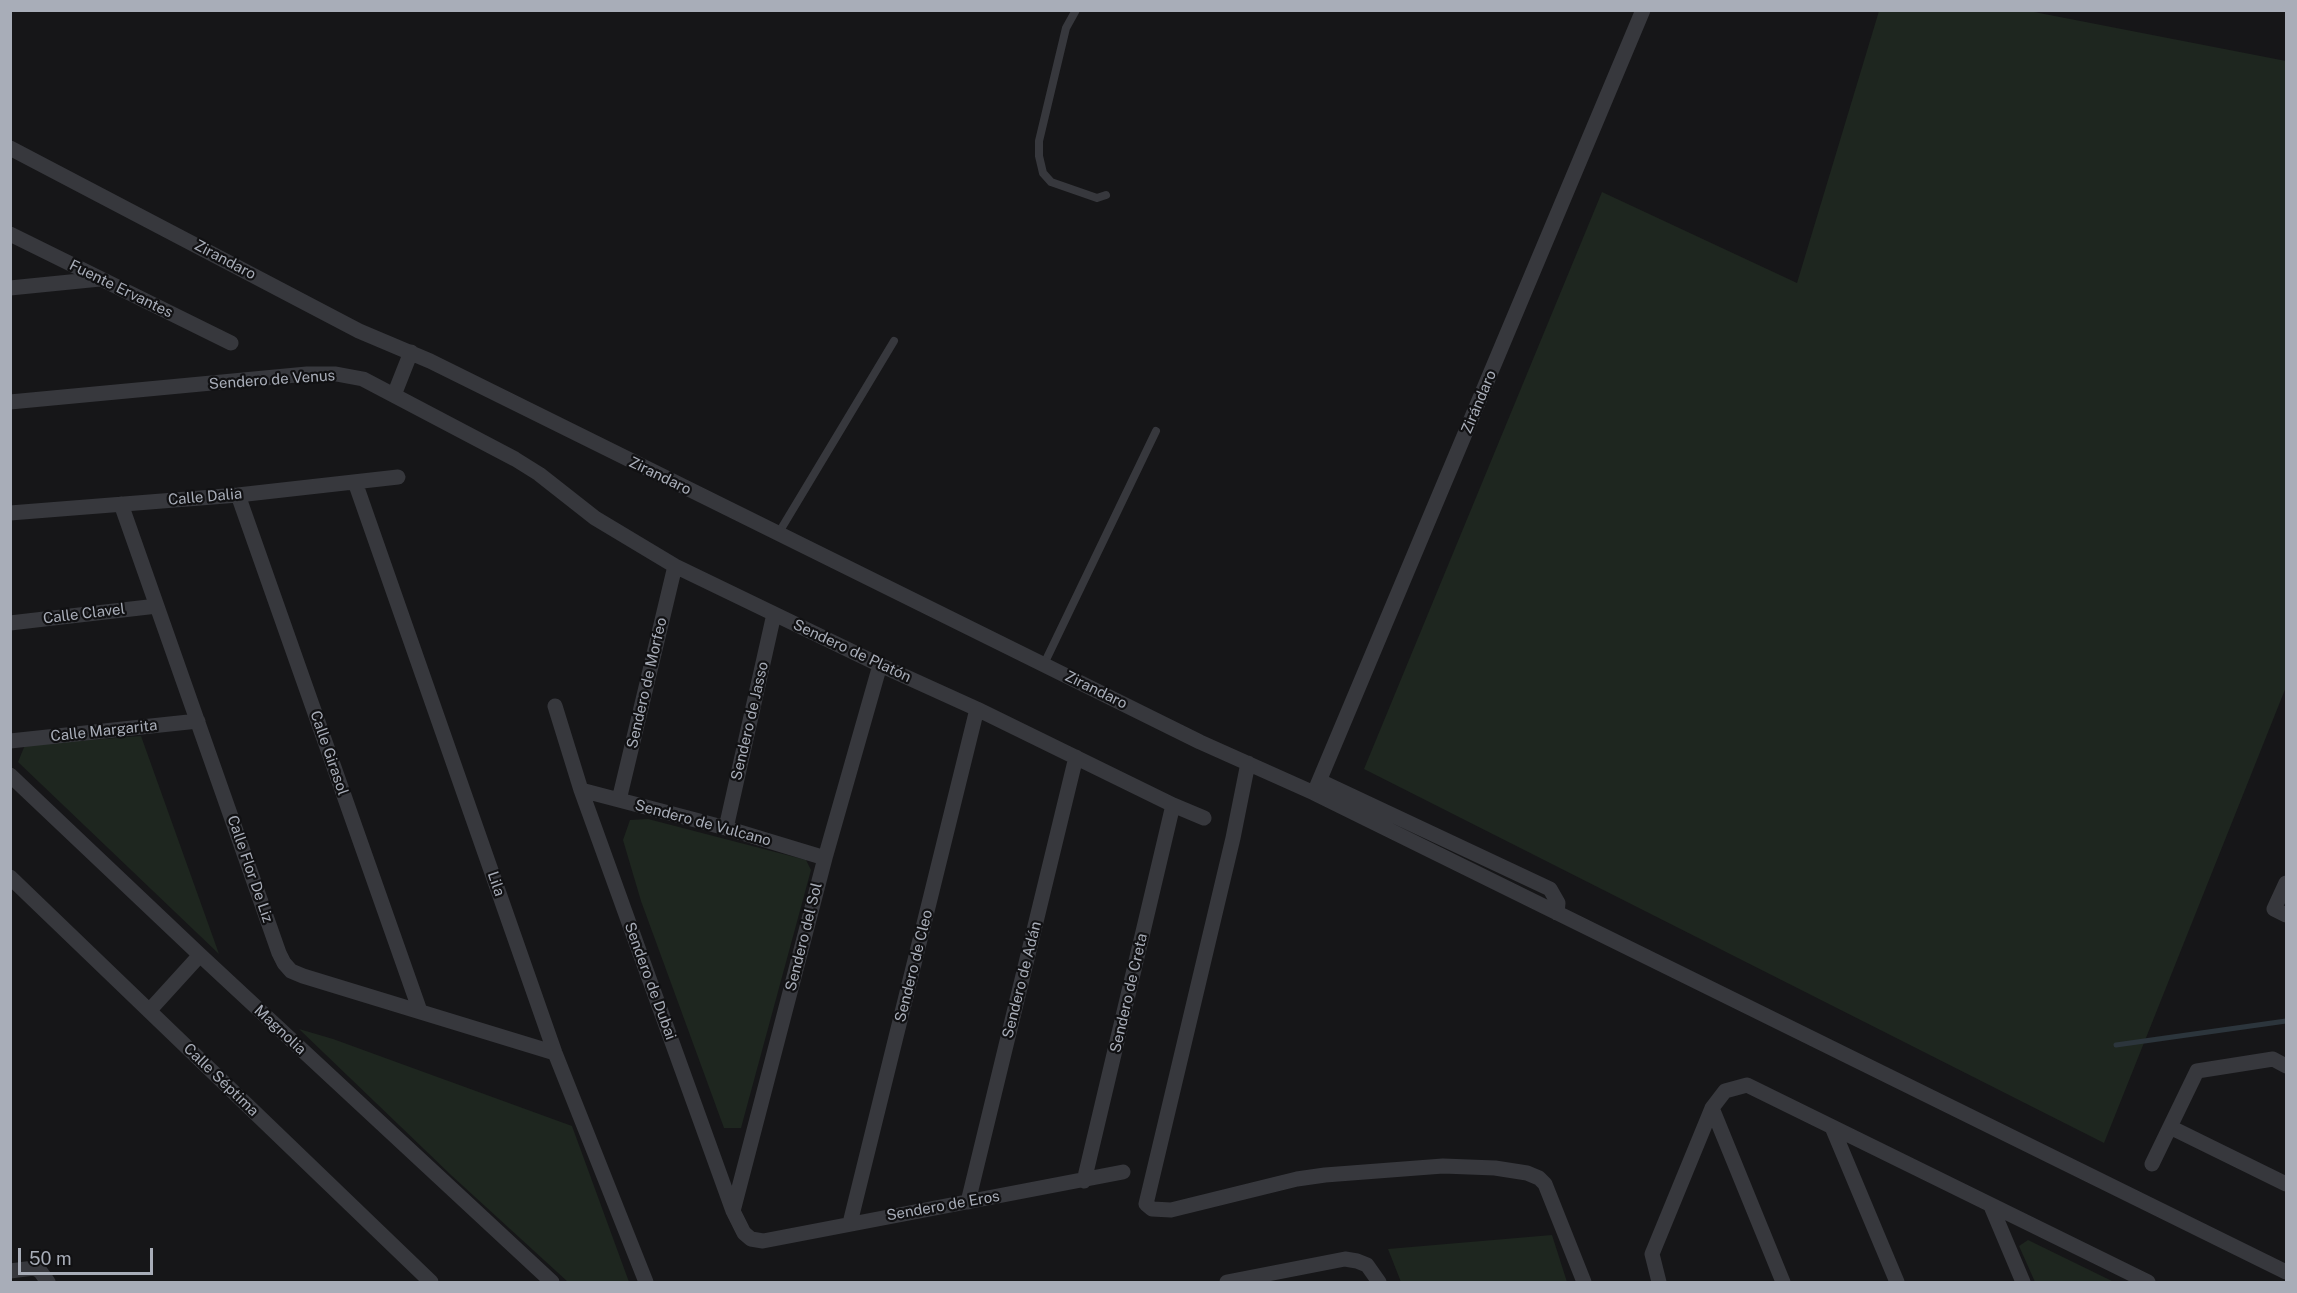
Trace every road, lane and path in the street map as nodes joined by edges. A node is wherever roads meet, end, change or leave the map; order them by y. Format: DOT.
graph roads {
  1 [pos="1076,10"];
  2 [pos="1643,10"];
  3 [pos="10,148"];
  4 [pos="1106,195"];
  5 [pos="10,234"];
  6 [pos="100,279"];
  7 [pos="10,288"];
  8 [pos="894,341"];
  9 [pos="231,343"];
  10 [pos="411,352"];
  11 [pos="394,396"];
  12 [pos="10,402"];
  13 [pos="1156,431"];
  14 [pos="514,459"];
  15 [pos="398,477"];
  16 [pos="355,482"];
  17 [pos="238,495"];
  18 [pos="121,504"];
  19 [pos="10,513"];
  20 [pos="778,534"];
  21 [pos="675,566"];
  22 [pos="157,606"];
  23 [pos="774,614"];
  24 [pos="10,622"];
  25 [pos="1044,664"];
  26 [pos="880,665"];
  27 [pos="555,706"];
  28 [pos="977,709"];
  29 [pos="198,720"];
  30 [pos="10,741"];
  31 [pos="1076,757"];
  32 [pos="1248,763"];
  33 [pos="10,775"];
  34 [pos="1317,787"];
  35 [pos="581,790"];
  36 [pos="619,800"];
  37 [pos="1173,805"];
  38 [pos="1204,818"];
  39 [pos="726,828"];
  40 [pos="825,858"];
  41 [pos="10,878"];
  42 [pos="2286,883"];
  43 [pos="2286,915"];
  44 [pos="200,955"];
  45 [pos="149,1011"];
  46 [pos="420,1011"];
  47 [pos="555,1053"];
  48 [pos="2286,1066"];
  49 [pos="1713,1107"];
  50 [pos="2170,1127"];
  51 [pos="1832,1128"];
  52 [pos="2152,1164"];
  53 [pos="1123,1172"];
  54 [pos="1084,1181"];
  55 [pos="2286,1184"];
  56 [pos="968,1202"];
  57 [pos="1991,1206"];
  58 [pos="733,1211"];
  59 [pos="850,1222"];
  60 [pos="763,1241"];
  61 [pos="10,1271"];
  62 [pos="2286,1272"];
  63 [pos="1260,1279"];
  64 [pos="48,1282"];
  65 [pos="431,1282"];
  66 [pos="552,1282"];
  67 [pos="646,1282"];
  68 [pos="1227,1282"];
  69 [pos="1379,1282"];
  70 [pos="1584,1282"];
  71 [pos="1659,1282"];
  72 [pos="1783,1282"];
  73 [pos="1898,1282"];
  74 [pos="2023,1282"];
  75 [pos="2148,1282"];
  1 -- 4 [label="lane"];
  2 -- 34 [label="street, Zirándaro"];
  3 -- 10 [label="street, Zirandaro"];
  5 -- 6 [label="street, Fuente Ervantes"];
  6 -- 7 [label="street"];
  6 -- 9 [label="street, Fuente Ervantes"];
  8 -- 20 [label="lane"];
  10 -- 11 [label="street"];
  10 -- 20 [label="street, Zirandaro"];
  11 -- 12 [label="street, Sendero de Venus"];
  11 -- 14 [label="street, Sendero de Venus"];
  13 -- 25 [label="lane"];
  14 -- 21 [label="street, Sendero de Platón"];
  15 -- 16 [label="street, Calle Dalia"];
  16 -- 17 [label="street, Calle Dalia"];
  16 -- 47 [label="street, Lila"];
  17 -- 18 [label="street, Calle Dalia"];
  17 -- 46 [label="street, Calle Girasol"];
  18 -- 19 [label="street, Calle Dalia"];
  18 -- 22 [label="street, Calle Flor De Liz"];
  20 -- 25 [label="street, Zirandaro"];
  21 -- 23 [label="street, Sendero de Platón"];
  21 -- 36 [label="street, Sendero de Morfeo"];
  22 -- 24 [label="street, Calle Clavel"];
  22 -- 29 [label="street, Calle Flor De Liz"];
  23 -- 26 [label="street, Sendero de Platón"];
  23 -- 39 [label="street, Sendero de Jasso"];
  25 -- 32 [label="street, Zirandaro"];
  26 -- 28 [label="street, Sendero de Platón"];
  26 -- 40 [label="street, Sendero del Sol"];
  27 -- 35 [label="street, Sendero de Dubai"];
  28 -- 31 [label="street, Sendero de Platón"];
  28 -- 59 [label="street, Sendero de Cleo"];
  29 -- 30 [label="street, Calle Margarita"];
  29 -- 46 [label="street, Calle Flor De Liz"];
  31 -- 37 [label="street, Sendero de Platón"];
  31 -- 56 [label="street, Sendero de Adán"];
  32 -- 34 [label="street, Zirandaro"];
  32 -- 70 [label="street"];
  33 -- 44 [label="street, Magnolia"];
  34 -- 62 [label="street, Zirandaro"];
  35 -- 36 [label="street, Sendero de Vulcano"];
  35 -- 58 [label="street, Sendero de Dubai"];
  36 -- 39 [label="street, Sendero de Vulcano"];
  37 -- 38 [label="street, Sendero de Platón"];
  37 -- 54 [label="street, Sendero de Creta"];
  39 -- 40 [label="street, Sendero de Vulcano"];
  40 -- 58 [label="street, Sendero del Sol"];
  41 -- 45 [label="street, Calle Séptima"];
  42 -- 43 [label="street"];
  44 -- 45 [label="street"];
  44 -- 66 [label="street, Magnolia"];
  45 -- 65 [label="street, Calle Séptima"];
  46 -- 47 [label="street, Calle Flor De Liz"];
  47 -- 67 [label="street, Lila"];
  48 -- 50 [label="street"];
  49 -- 51 [label="street"];
  49 -- 71 [label="street"];
  49 -- 72 [label="street"];
  50 -- 52 [label="street"];
  50 -- 55 [label="street"];
  51 -- 57 [label="street"];
  51 -- 73 [label="street"];
  53 -- 54 [label="street, Sendero de Eros"];
  54 -- 56 [label="street, Sendero de Eros"];
  56 -- 59 [label="street, Sendero de Eros"];
  57 -- 74 [label="street"];
  57 -- 75 [label="street"];
  58 -- 60 [label="street, Sendero de Dubai"];
  59 -- 60 [label="street, Sendero de Eros"];
  61 -- 64 [label="street"];
  63 -- 68 [label="street"];
  63 -- 69 [label="street"];
}
